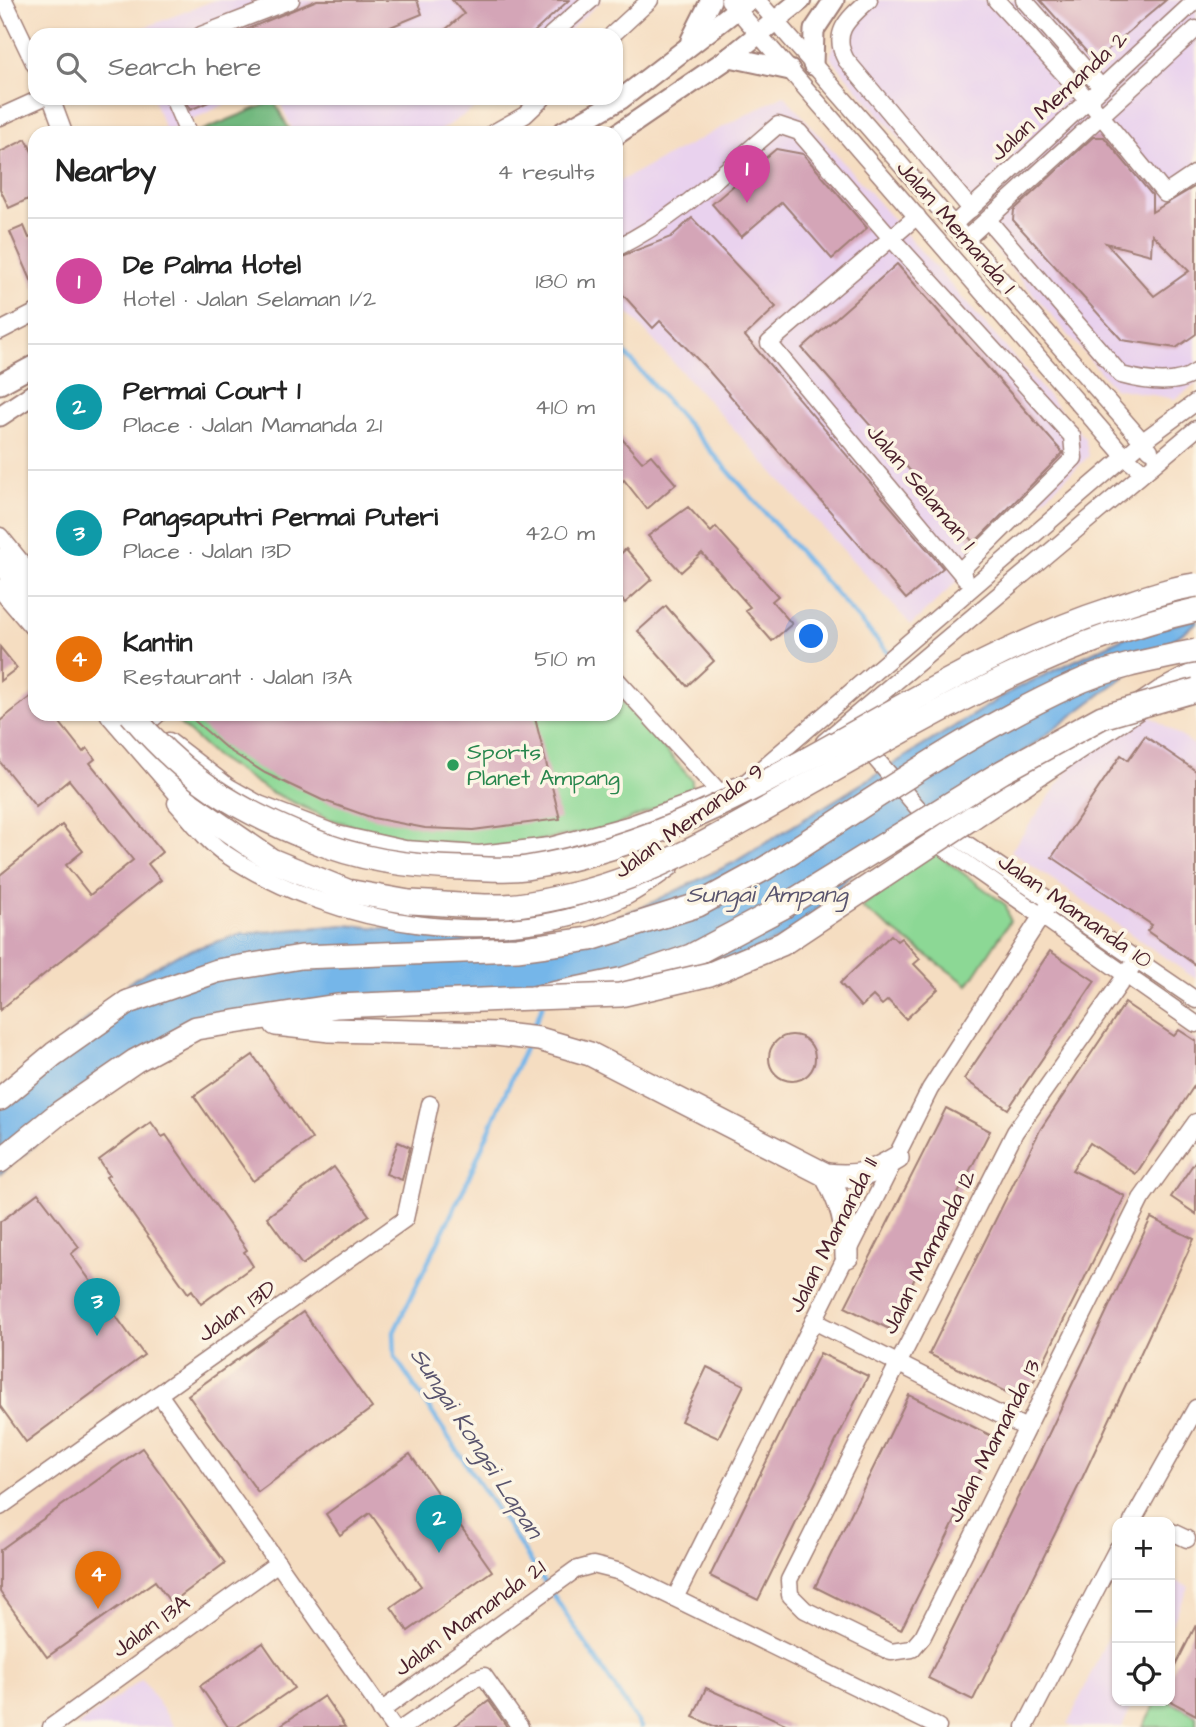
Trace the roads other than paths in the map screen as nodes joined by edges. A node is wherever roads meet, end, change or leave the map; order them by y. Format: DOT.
graph roads {
  1 [pos="4,0"];
  2 [pos="291,0"];
  3 [pos="591,0"];
  4 [pos="650,0"];
  5 [pos="711,0"];
  6 [pos="757,0"];
  7 [pos="801,0"];
  8 [pos="834,0"];
  9 [pos="869,0"];
  10 [pos="996,0"];
  11 [pos="1024,0"];
  12 [pos="1196,0"];
  13 [pos="738,3"];
  14 [pos="775,21"];
  15 [pos="219,28"];
  16 [pos="559,28"];
  17 [pos="620,28"];
  18 [pos="1196,29"];
  19 [pos="759,34"];
  20 [pos="28,50"];
  21 [pos="685,50"];
  22 [pos="730,57"];
  23 [pos="813,65"];
  24 [pos="790,70"];
  25 [pos="1101,87"];
  26 [pos="623,97"];
  27 [pos="1088,100"];
  28 [pos="28,104"];
  29 [pos="54,105"];
  30 [pos="176,105"];
  31 [pos="536,105"];
  32 [pos="610,105"];
  33 [pos="1100,116"];
  34 [pos="0,117"];
  35 [pos="61,126"];
  36 [pos="185,126"];
  37 [pos="506,126"];
  38 [pos="573,126"];
  39 [pos="623,130"];
  40 [pos="921,150"];
  41 [pos="902,168"];
  42 [pos="1196,173"];
  43 [pos="971,209"];
  44 [pos="917,216"];
  45 [pos="988,220"];
  46 [pos="952,226"];
  47 [pos="891,238"];
  48 [pos="965,240"];
  49 [pos="623,245"];
  50 [pos="28,317"];
  51 [pos="0,331"];
  52 [pos="28,369"];
  53 [pos="1196,372"];
  54 [pos="0,384"];
  55 [pos="28,398"];
  56 [pos="1196,402"];
  57 [pos="1110,404"];
  58 [pos="0,416"];
  59 [pos="1093,419"];
  60 [pos="1196,429"];
  61 [pos="1143,441"];
  62 [pos="1125,457"];
  63 [pos="1158,459"];
  64 [pos="1143,472"];
  65 [pos="0,536"];
  66 [pos="0,560"];
  67 [pos="28,570"];
  68 [pos="961,570"];
  69 [pos="0,584"];
  70 [pos="1196,585"];
  71 [pos="973,589"];
  72 [pos="28,593"];
  73 [pos="1196,610"];
  74 [pos="28,617"];
  75 [pos="1196,651"];
  76 [pos="1196,674"];
  77 [pos="623,688"];
  78 [pos="1196,690"];
  79 [pos="834,705"];
  80 [pos="137,721"];
  81 [pos="138,721"];
  82 [pos="139,721"];
  83 [pos="140,721"];
  84 [pos="846,722"];
  85 [pos="804,760"];
  86 [pos="876,762"];
  87 [pos="720,793"];
  88 [pos="762,800"];
  89 [pos="628,825"];
  90 [pos="648,884"];
  91 [pos="1046,909"];
  92 [pos="1136,961"];
  93 [pos="1126,975"];
  94 [pos="533,998"];
  95 [pos="1196,1000"];
  96 [pos="245,1021"];
  97 [pos="1196,1024"];
  98 [pos="0,1099"];
  99 [pos="430,1104"];
  100 [pos="1196,1122"];
  101 [pos="897,1158"];
  102 [pos="0,1161"];
  103 [pos="826,1175"];
  104 [pos="847,1256"];
  105 [pos="814,1321"];
  106 [pos="898,1363"];
  107 [pos="159,1394"];
  108 [pos="1194,1415"];
  109 [pos="1027,1428"];
  110 [pos="0,1507"];
  111 [pos="1141,1517"];
  112 [pos="1175,1533"];
  113 [pos="1187,1539"];
  114 [pos="1112,1559"];
  115 [pos="278,1563"];
  116 [pos="789,1580"];
  117 [pos="675,1598"];
  118 [pos="381,1711"];
  119 [pos="51,1727"];
  120 [pos="393,1727"];
  121 [pos="404,1727"];
  122 [pos="520,1727"];
  123 [pos="937,1727"];
  124 [pos="1025,1727"];
  1 -- 20 [label="street"];
  2 -- 15 [label="street"];
  3 -- 16 [label="street"];
  4 -- 17 [label="street"];
  5 -- 21 [label="main road"];
  6 -- 14 [label="street, Jalan Memanda 1"];
  7 -- 14 [label="main road"];
  8 -- 23 [label="main road"];
  9 -- 40 [label="street"];
  10 -- 27 [label="street"];
  11 -- 25 [label="street"];
  12 -- 25 [label="street, Jalan Memanda 2"];
  13 -- 19 [label="street, Jalan Memanda 1"];
  13 -- 21 [label="main road"];
  14 -- 19 [label="main road"];
  14 -- 23 [label="street, Jalan Memanda 1"];
  18 -- 33 [label="street, Jalan Memanda 2"];
  19 -- 22 [label="main road"];
  19 -- 24 [label="street, Jalan Memanda 1"];
  21 -- 26 [label="main road"];
  22 -- 24 [label="main road"];
  22 -- 39 [label="main road"];
  23 -- 41 [label="street, Jalan Memanda 1"];
  24 -- 44 [label="street, Jalan Memanda 1"];
  25 -- 27 [label="street, Jalan Memanda 2"];
  27 -- 33 [label="street"];
  27 -- 43 [label="street, Jalan Memanda 2"];
  28 -- 34 [label="street"];
  29 -- 35 [label="street"];
  30 -- 36 [label="street"];
  31 -- 37 [label="street"];
  32 -- 38 [label="main road"];
  33 -- 42 [label="street"];
  33 -- 45 [label="street, Jalan Memanda 2"];
  40 -- 41 [label="street"];
  40 -- 43 [label="street"];
  41 -- 46 [label="street, Jalan Memanda 1"];
  43 -- 46 [label="street, Jalan Memanda 2"];
  44 -- 47 [label="street, Jalan Selaman 1"];
  44 -- 59 [label="street, Jalan Memanda 1"];
  45 -- 48 [label="street, Jalan Memanda 2"];
  45 -- 53 [label="street"];
  46 -- 48 [label="street, Jalan Memanda 1"];
  47 -- 49 [label="street"];
  47 -- 68 [label="street, Jalan Selaman 1"];
  47 -- 68 [label="street, Jalan Selaman 1"];
  48 -- 57 [label="street, Jalan Memanda 1"];
  50 -- 51 [label="street"];
  52 -- 54 [label="main road"];
  55 -- 58 [label="main road"];
  56 -- 61 [label="street, Jalan Memanda 9"];
  57 -- 59 [label="street"];
  57 -- 61 [label="street, Jalan Memanda 1"];
  59 -- 62 [label="street, Jalan Memanda 1"];
  60 -- 63 [label="street, Jalan Memanda 9"];
  61 -- 62 [label="street, Jalan Memanda 9"];
  61 -- 63 [label="street, Jalan Memanda 1"];
  62 -- 64 [label="street, Jalan Memanda 1"];
  62 -- 71 [label="street, Jalan Memanda 9"];
  63 -- 64 [label="street, Jalan Memanda 9"];
  64 -- 84 [label="street, Jalan Memanda 9"];
  65 -- 67 [label="street"];
  66 -- 72 [label="highway"];
  68 -- 71 [label="street"];
  69 -- 74 [label="highway"];
  70 -- 82 [label="highway, bridge"];
  71 -- 79 [label="street, Jalan Memanda 9"];
  73 -- 81 [label="highway, bridge"];
  75 -- 98 [label="highway, bridge"];
  76 -- 94 [label="highway, bridge"];
  77 -- 87 [label="street"];
  78 -- 94 [label="highway, bridge"];
  79 -- 84 [label="street, Jalan Mamanda 10"];
  79 -- 87 [label="street, Jalan Memanda 9"];
  80 -- 90 [label="street, Jalan Memanda 9"];
  83 -- 89 [label="street, Jalan Memanda 9"];
  84 -- 85 [label="street, Jalan Memanda 9"];
  84 -- 86 [label="street, Jalan Mamanda 10"];
  85 -- 86 [label="street"];
  85 -- 88 [label="street, Jalan Memanda 9"];
  86 -- 91 [label="street, Jalan Mamanda 10, bridge"];
  87 -- 88 [label="street"];
  87 -- 89 [label="street, Jalan Memanda 9"];
  88 -- 90 [label="street, Jalan Memanda 9"];
  89 -- 90 [label="street"];
  91 -- 92 [label="street, Jalan Mamanda 10"];
  91 -- 93 [label="street, Jalan Mamanda 10"];
  91 -- 101 [label="street, Jalan Mamanda 11"];
  92 -- 93 [label="street, Jalan Mamanda 12"];
  92 -- 95 [label="street, Jalan Mamanda 10"];
  93 -- 97 [label="street, Jalan Mamanda 10"];
  93 -- 106 [label="street, Jalan Mamanda 12"];
  94 -- 96 [label="highway"];
  96 -- 102 [label="highway"];
  96 -- 103 [label="highway"];
  99 -- 107 [label="street, Jalan 13D"];
  100 -- 109 [label="street, Jalan Mamanda 13"];
  101 -- 103 [label="highway"];
  101 -- 104 [label="street, Jalan Mamanda 11"];
  103 -- 104 [label="highway"];
  104 -- 105 [label="street, Jalan Mamanda 11"];
  105 -- 106 [label="street"];
  105 -- 117 [label="street, Jalan Mamanda 11"];
  106 -- 109 [label="street"];
  106 -- 116 [label="street, Jalan Mamanda 12"];
  107 -- 110 [label="street, Jalan 13D"];
  107 -- 115 [label="street"];
  108 -- 111 [label="street"];
  109 -- 116 [label="street, Jalan Mamanda 13"];
  112 -- 113 [label="street"];
  114 -- 124 [label="street"];
  115 -- 118 [label="street"];
  115 -- 119 [label="street, Jalan 13A"];
  117 -- 118 [label="street, Jalan Mamanda 21"];
  117 -- 123 [label="street, Jalan Mamanda 21"];
  118 -- 120 [label="street"];
  121 -- 122 [label="street"];
}
